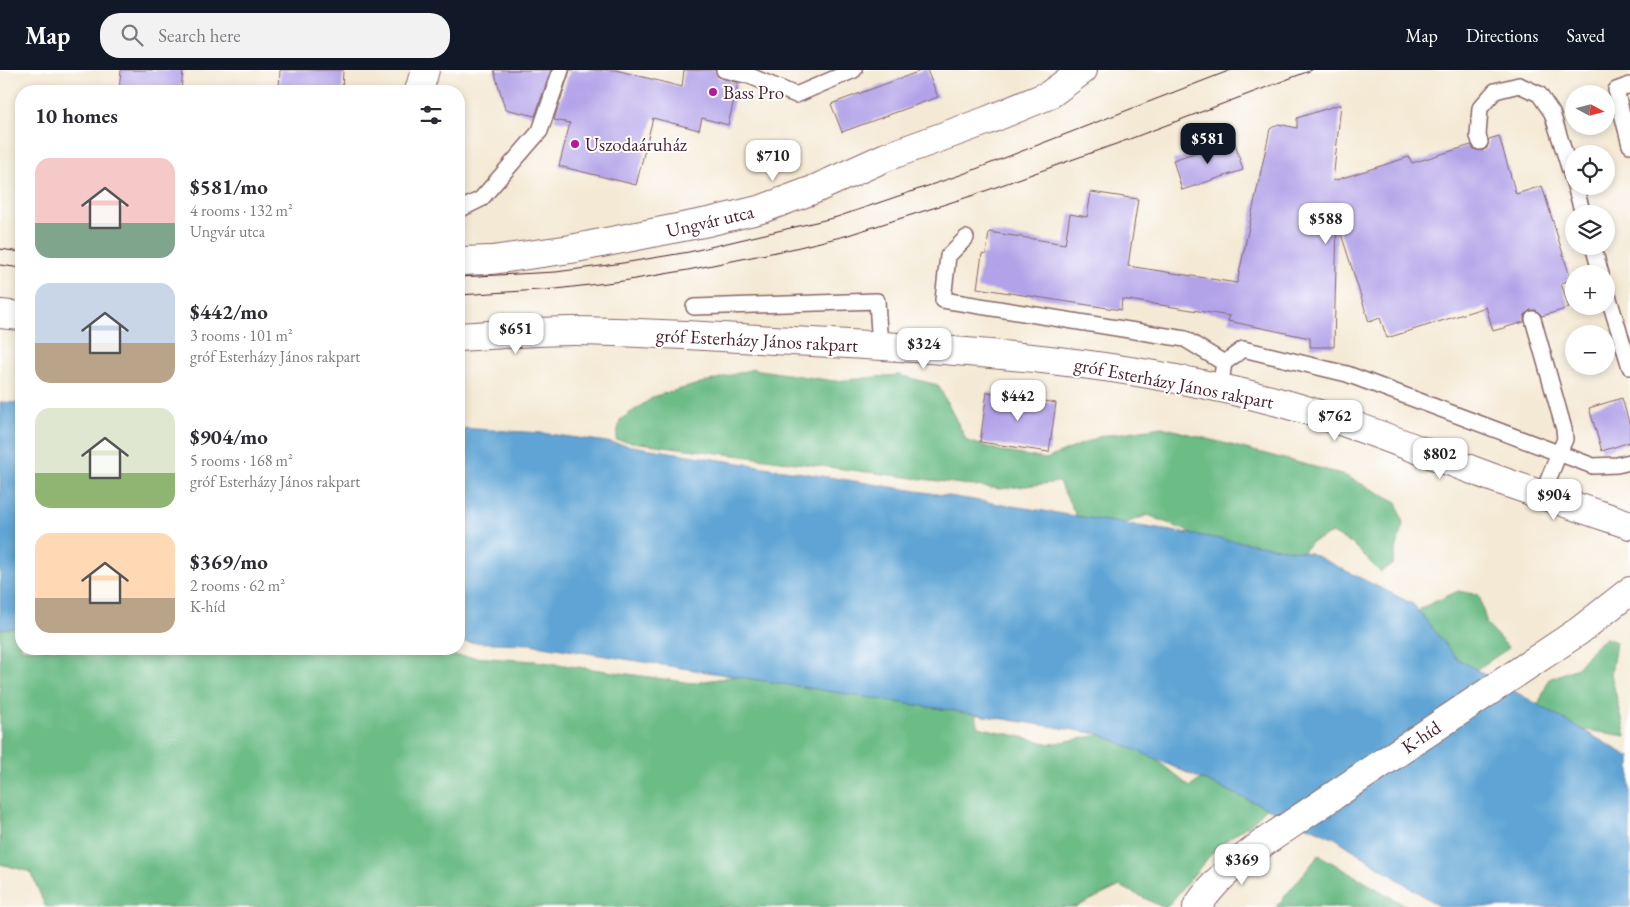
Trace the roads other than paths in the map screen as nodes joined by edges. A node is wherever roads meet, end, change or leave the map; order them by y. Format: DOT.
graph roads {
  1 [pos="425,70"];
  2 [pos="561,70"];
  3 [pos="724,70"];
  4 [pos="854,70"];
  5 [pos="1077,71"];
  6 [pos="421,85"];
  7 [pos="1630,85"];
  8 [pos="1480,142"];
  9 [pos="1630,145"];
  10 [pos="1565,156"];
  11 [pos="465,207"];
  12 [pos="966,238"];
  13 [pos="465,261"];
  14 [pos="694,307"];
  15 [pos="0,314"];
  16 [pos="15,315"];
  17 [pos="1614,315"];
  18 [pos="1533,319"];
  19 [pos="465,337"];
  20 [pos="883,346"];
  21 [pos="1630,367"];
  22 [pos="1222,376"];
  23 [pos="1559,453"];
  24 [pos="1630,462"];
  25 [pos="1542,494"];
  26 [pos="1630,525"];
  27 [pos="1630,591"];
  28 [pos="1196,907"];
  1 -- 6 [label="main road"];
  2 -- 11 [label="lane"];
  3 -- 4 [label="lane"];
  5 -- 13 [label="main road, Ungvár utca"];
  7 -- 9 [label="lane"];
  8 -- 10 [label="lane"];
  12 -- 22 [label="lane"];
  14 -- 20 [label="lane"];
  15 -- 16 [label="main road"];
  17 -- 21 [label="lane"];
  18 -- 23 [label="lane"];
  19 -- 20 [label="main road, gróf Esterházy János rakpart"];
  20 -- 22 [label="main road, gróf Esterházy János rakpart"];
  22 -- 23 [label="lane"];
  22 -- 25 [label="main road, gróf Esterházy János rakpart"];
  23 -- 24 [label="lane"];
  23 -- 25 [label="lane"];
  25 -- 26 [label="main road, gróf Esterházy János rakpart"];
  27 -- 28 [label="main road, K-híd"];
}
